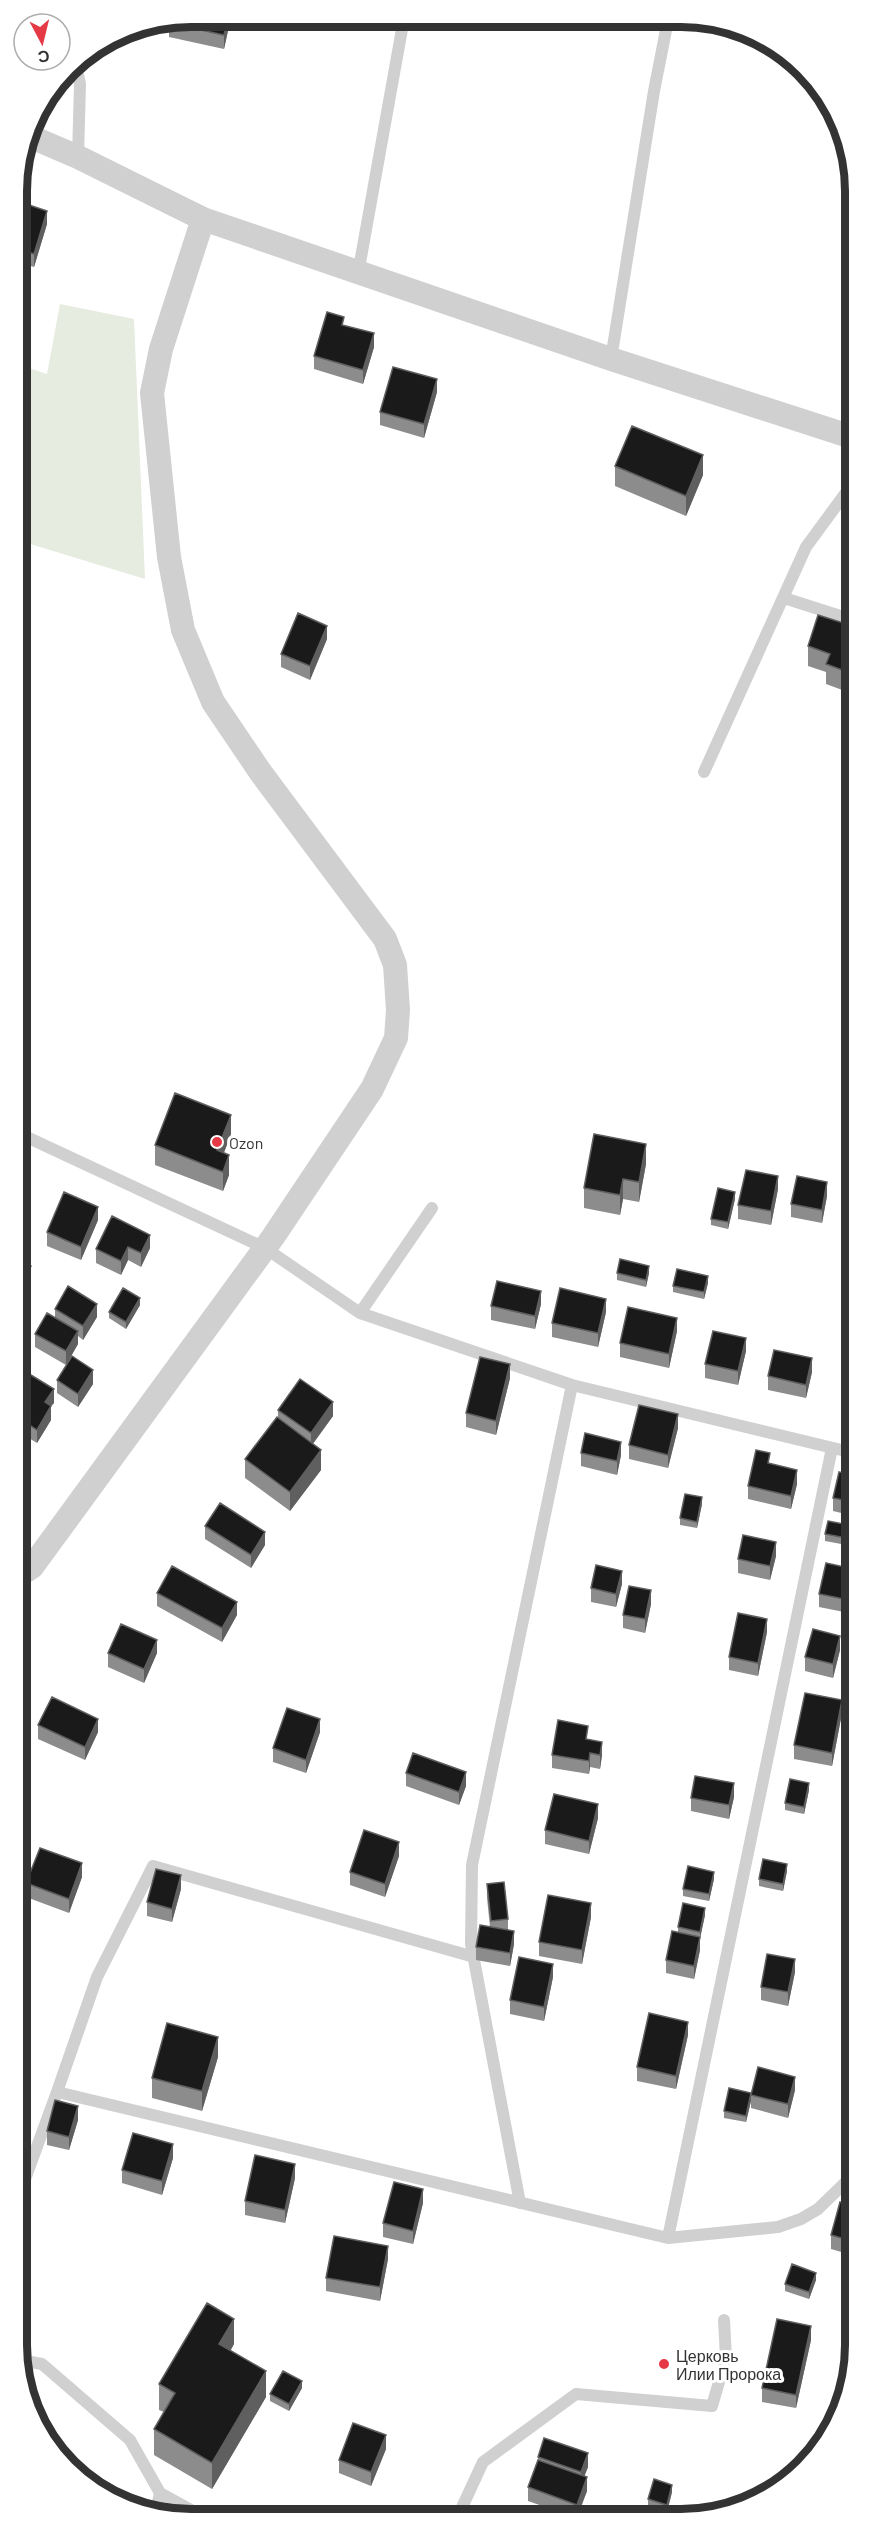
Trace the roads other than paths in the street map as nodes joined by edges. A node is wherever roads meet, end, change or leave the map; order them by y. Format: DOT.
graph roads {
  1 [pos="402,27"];
  2 [pos="667,27"];
  3 [pos="78,73"];
  4 [pos="36,139"];
  5 [pos="78,157"];
  6 [pos="202,219"];
  7 [pos="358,274"];
  8 [pos="611,359"];
  9 [pos="845,434"];
  10 [pos="845,494"];
  11 [pos="784,598"];
  12 [pos="845,617"];
  13 [pos="704,772"];
  14 [pos="27,1137"];
  15 [pos="432,1208"];
  16 [pos="265,1248"];
  17 [pos="360,1313"];
  18 [pos="572,1386"];
  19 [pos="832,1448"];
  20 [pos="845,1451"];
  21 [pos="27,1570"];
  22 [pos="474,1957"];
  23 [pos="57,2092"];
  24 [pos="27,2174"];
  25 [pos="845,2183"];
  26 [pos="519,2203"];
  27 [pos="668,2238"];
  28 [pos="724,2320"];
  29 [pos="28,2361"];
  30 [pos="160,2493"];
  31 [pos="157,2505"];
  32 [pos="189,2509"];
  33 [pos="461,2509"];
  1 -- 7 [label="lane"];
  2 -- 8 [label="lane"];
  3 -- 5 [label="lane"];
  4 -- 5 [label="street"];
  5 -- 6 [label="street"];
  6 -- 7 [label="street"];
  6 -- 16 [label="street"];
  7 -- 8 [label="street"];
  8 -- 9 [label="street"];
  10 -- 11 [label="lane"];
  11 -- 12 [label="lane"];
  11 -- 13 [label="lane"];
  14 -- 16 [label="lane"];
  15 -- 17 [label="lane"];
  16 -- 17 [label="lane"];
  16 -- 21 [label="street"];
  17 -- 18 [label="lane"];
  18 -- 19 [label="lane"];
  18 -- 22 [label="lane"];
  19 -- 20 [label="lane"];
  19 -- 27 [label="lane"];
  22 -- 23 [label="lane"];
  22 -- 26 [label="lane"];
  23 -- 24 [label="lane"];
  23 -- 26 [label="lane"];
  25 -- 27 [label="lane"];
  26 -- 27 [label="lane"];
  28 -- 33 [label="lane"];
  29 -- 30 [label="lane"];
  30 -- 31 [label="lane"];
  30 -- 32 [label="lane"];
}
